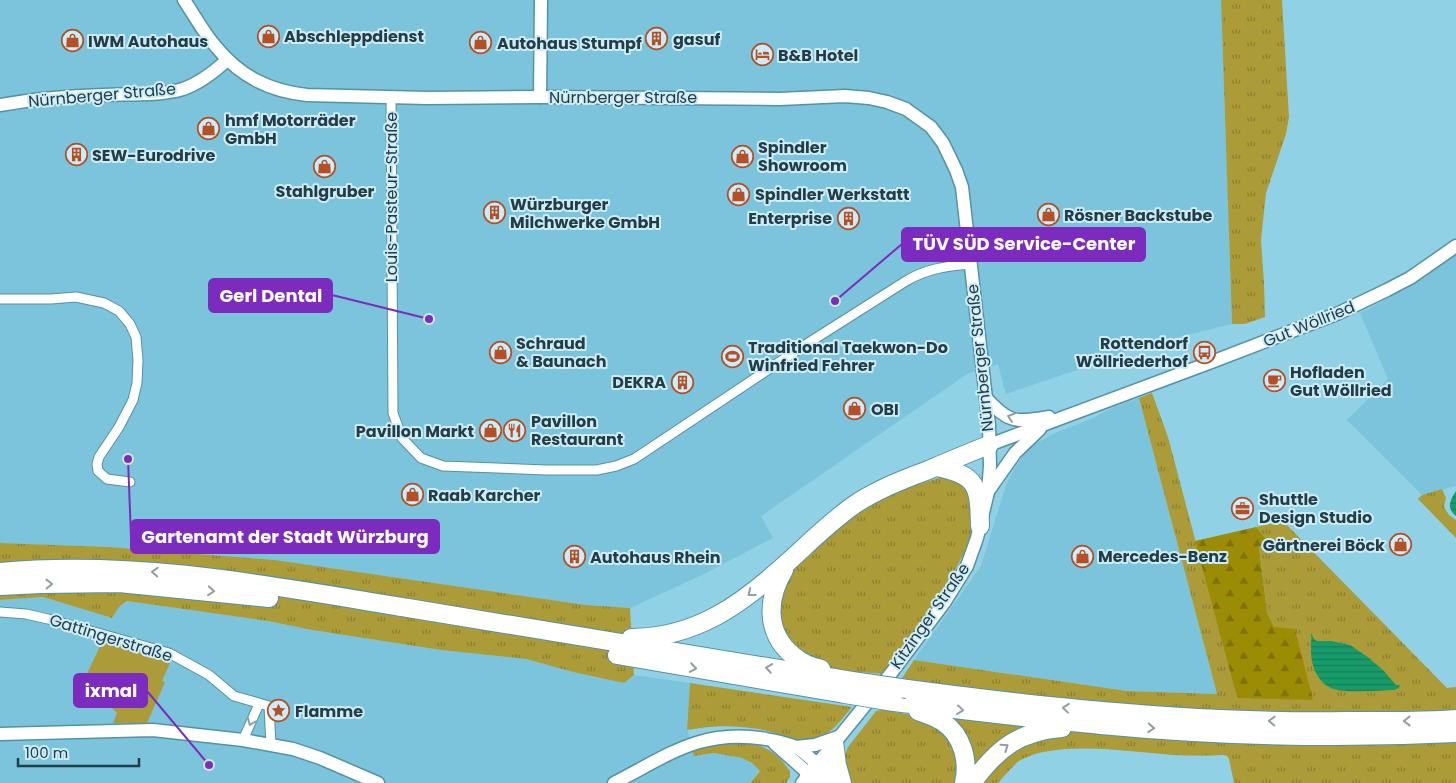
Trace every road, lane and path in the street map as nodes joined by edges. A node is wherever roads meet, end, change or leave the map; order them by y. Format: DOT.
graph roads {
  1 [pos="184,0"];
  2 [pos="541,0"];
  3 [pos="227,60"];
  4 [pos="540,96"];
  5 [pos="391,98"];
  6 [pos="0,105"];
  7 [pos="1456,246"];
  8 [pos="970,264"];
  9 [pos="0,299"];
  10 [pos="986,398"];
  11 [pos="1076,412"];
  12 [pos="1047,423"];
  13 [pos="989,445"];
  14 [pos="936,466"];
  15 [pos="130,482"];
  16 [pos="988,492"];
  17 [pos="980,526"];
  18 [pos="788,562"];
  19 [pos="0,572"];
  20 [pos="0,586"];
  21 [pos="0,612"];
  22 [pos="593,639"];
  23 [pos="848,687"];
  24 [pos="894,702"];
  25 [pos="259,704"];
  26 [pos="1456,719"];
  27 [pos="1103,725"];
  28 [pos="1456,733"];
  29 [pos="0,734"];
  30 [pos="243,740"];
  31 [pos="770,740"];
  32 [pos="836,740"];
  33 [pos="271,745"];
  34 [pos="796,747"];
  35 [pos="811,776"];
  36 [pos="378,783"];
  37 [pos="614,783"];
  38 [pos="837,783"];
  39 [pos="842,783"];
  40 [pos="964,783"];
  41 [pos="972,783"];
  1 -- 3 [label="street"];
  2 -- 4 [label="street"];
  3 -- 5 [label="street, Nürnberger Straße"];
  3 -- 6 [label="street, Nürnberger Straße"];
  4 -- 5 [label="street, Nürnberger Straße"];
  4 -- 8 [label="street, Nürnberger Straße"];
  5 -- 8 [label="street, Louis-Pasteur-Straße"];
  7 -- 11 [label="street, Gut Wöllried"];
  8 -- 10 [label="street, Nürnberger Straße"];
  9 -- 15 [label="street"];
  11 -- 10 [label="street, one-way"];
  10 -- 13 [label="street, Nürnberger Straße"];
  11 -- 12 [label="street"];
  12 -- 13 [label="street"];
  12 -- 16 [label="street"];
  13 -- 14 [label="highway"];
  13 -- 16 [label="street, Kitzinger Straße"];
  14 -- 17 [label="highway"];
  14 -- 18 [label="highway"];
  16 -- 17 [label="street, Kitzinger Straße"];
  17 -- 32 [label="street, Kitzinger Straße"];
  18 -- 22 [label="highway, one-way"];
  18 -- 23 [label="highway"];
  22 -- 19 [label="highway, one-way"];
  20 -- 23 [label="highway, one-way"];
  21 -- 25 [label="street, Gattingerstraße"];
  23 -- 22 [label="highway, one-way"];
  23 -- 24 [label="highway, bridge"];
  26 -- 23 [label="highway, one-way, bridge"];
  24 -- 27 [label="highway, one-way"];
  24 -- 40 [label="highway"];
  25 -- 30 [label="street, one-way"];
  25 -- 33 [label="street, Gattingerstraße"];
  27 -- 28 [label="highway, one-way"];
  41 -- 27 [label="highway, one-way"];
  29 -- 30 [label="street"];
  30 -- 33 [label="street"];
  31 -- 34 [label="street"];
  31 -- 35 [label="street"];
  31 -- 37 [label="street"];
  32 -- 34 [label="street"];
  32 -- 35 [label="street, Kitzinger Straße"];
  32 -- 39 [label="highway"];
  33 -- 36 [label="street"];
  34 -- 35 [label="street"];
  35 -- 38 [label="highway"];
}
